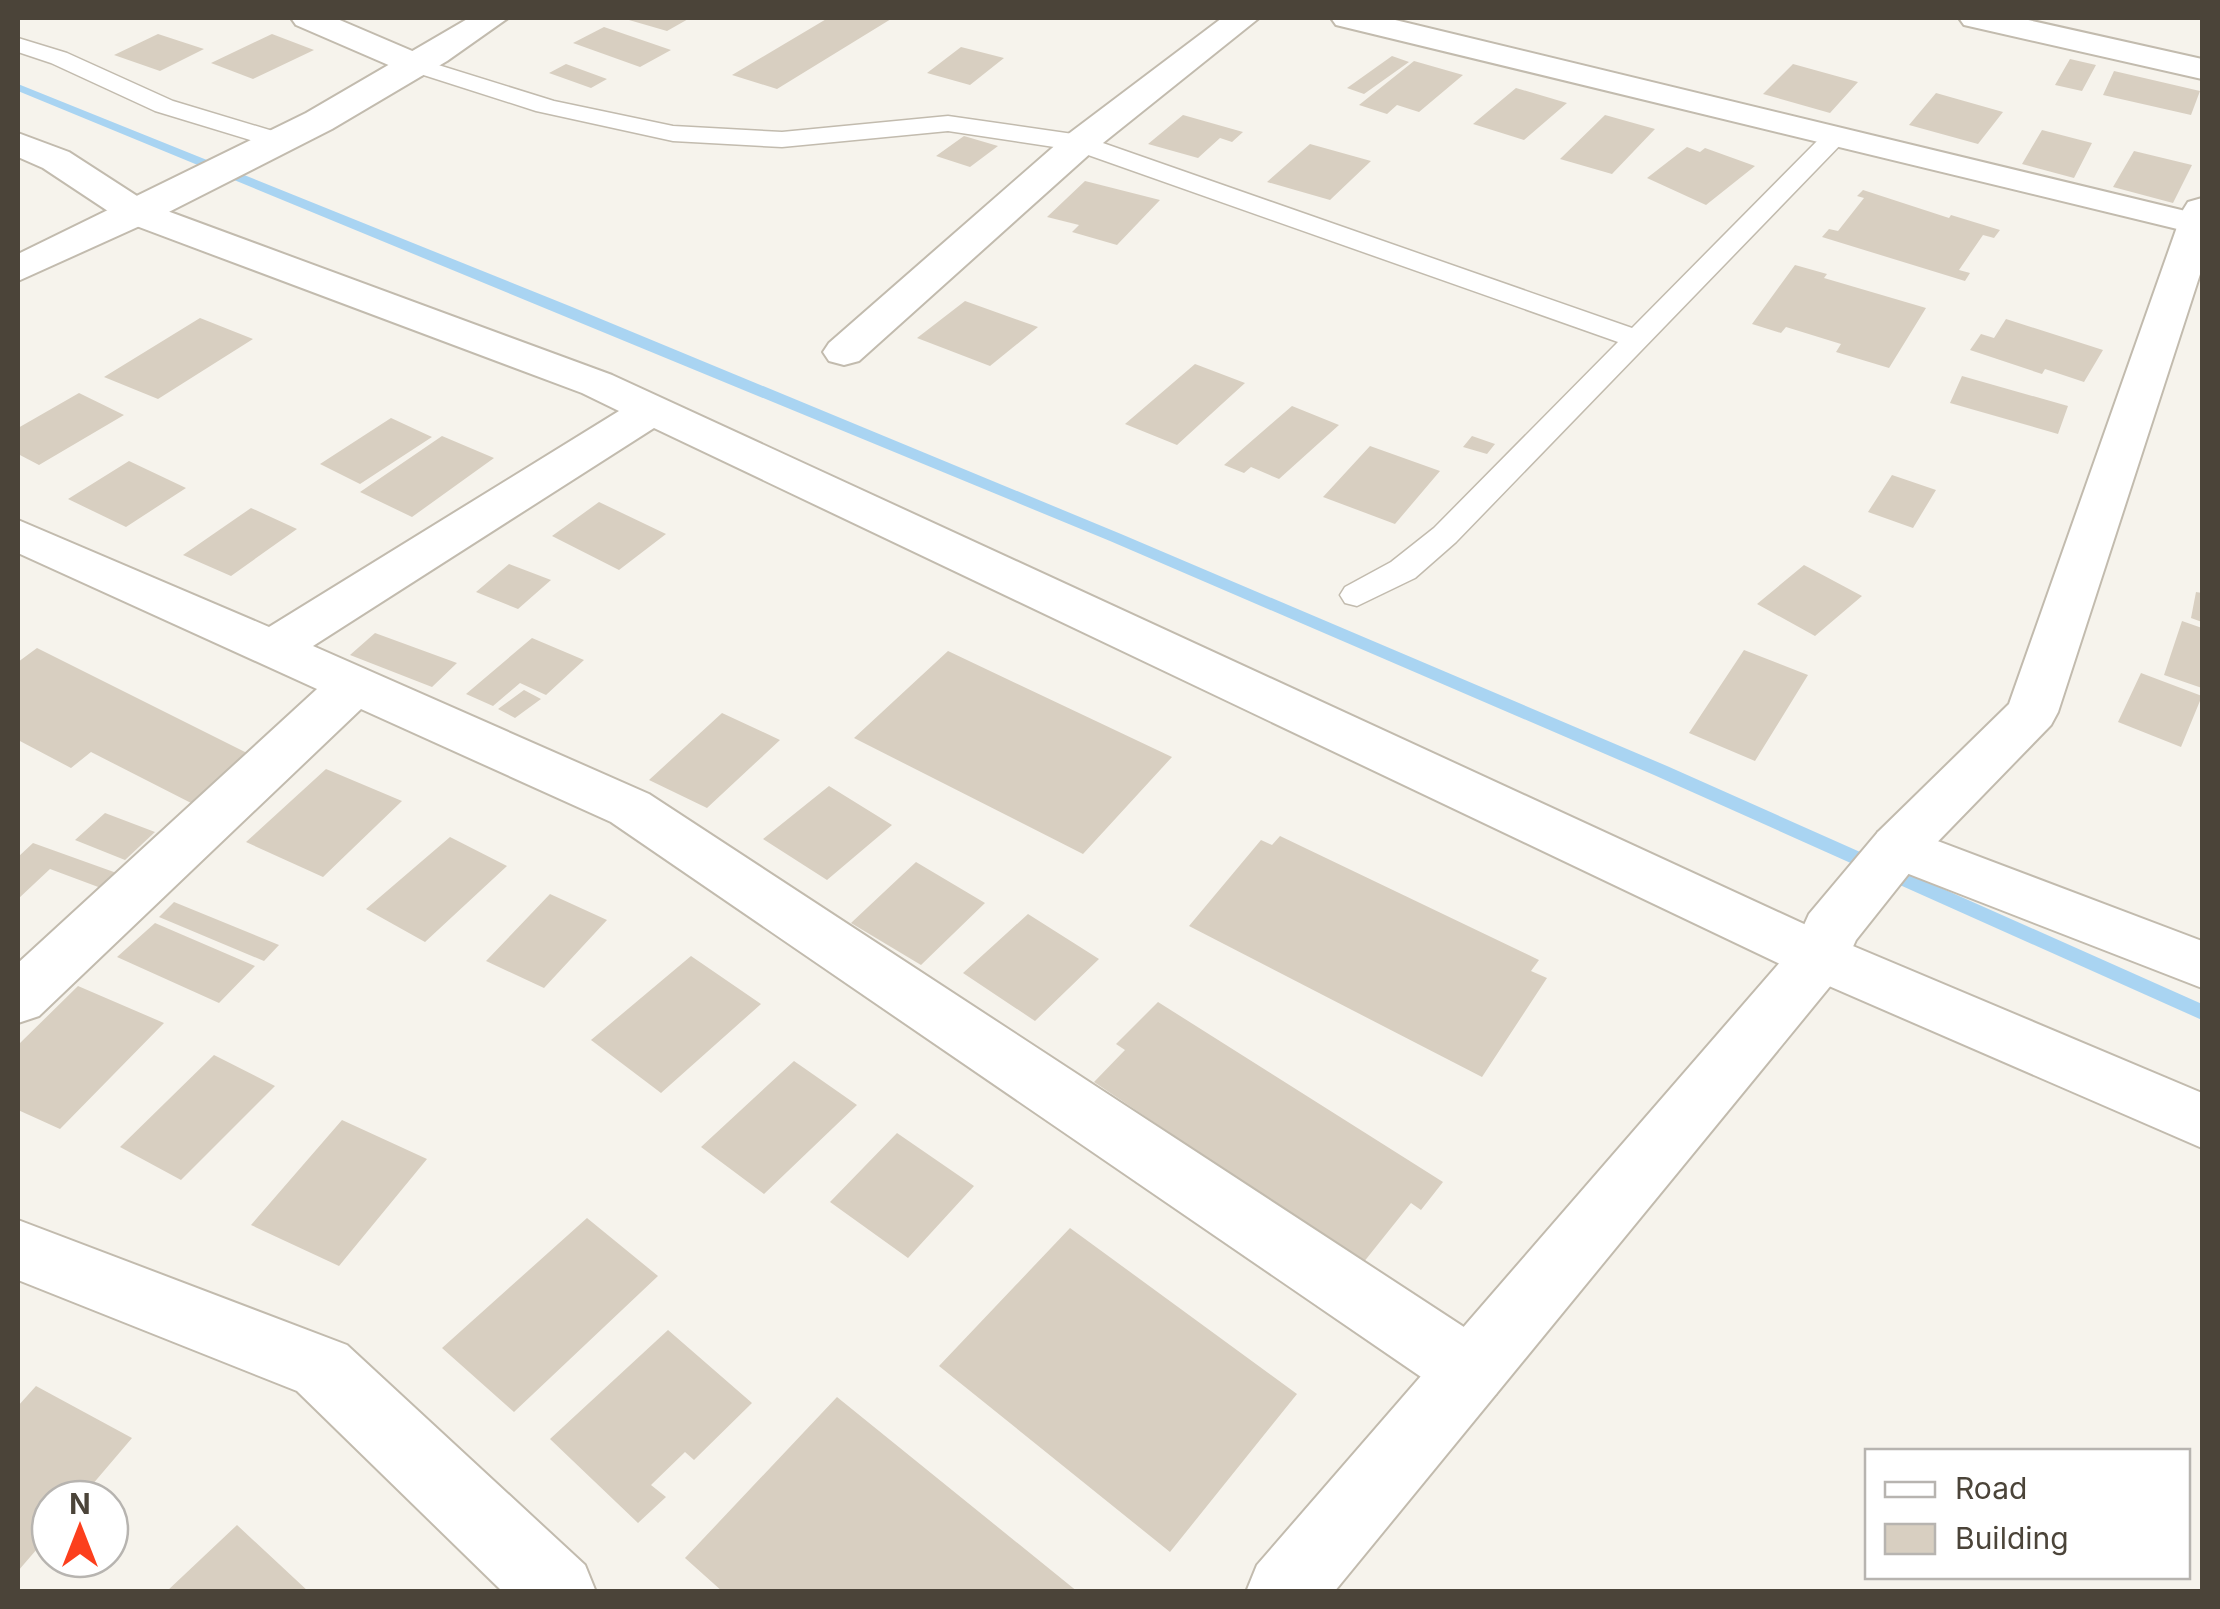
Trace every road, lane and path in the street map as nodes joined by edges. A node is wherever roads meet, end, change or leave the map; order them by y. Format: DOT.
graph roads {
  1 [pos="308,18"];
  2 [pos="492,18"];
  3 [pos="1242,18"];
  4 [pos="1348,18"];
  5 [pos="1976,18"];
  6 [pos="18,45"];
  7 [pos="419,66"];
  8 [pos="2202,69"];
  9 [pos="1835,137"];
  10 [pos="1080,143"];
  11 [pos="18,144"];
  12 [pos="262,149"];
  13 [pos="137,213"];
  14 [pos="2200,218"];
  15 [pos="18,268"];
  16 [pos="1637,339"];
  17 [pos="844,352"];
  18 [pos="652,410"];
  19 [pos="18,534"];
  20 [pos="1357,595"];
  21 [pos="270,650"];
  22 [pos="352,686"];
  23 [pos="1898,847"];
  24 [pos="1825,943"];
  25 [pos="2202,965"];
  26 [pos="18,999"];
  27 [pos="2202,1121"];
  28 [pos="18,1250"];
  29 [pos="1471,1371"];
  30 [pos="558,1592"];
  31 [pos="1284,1592"];
  1 -- 7 [label="street"];
  2 -- 7 [label="street"];
  3 -- 10 [label="street"];
  4 -- 9 [label="street"];
  5 -- 8 [label="street"];
  6 -- 12 [label="lane"];
  7 -- 10 [label="lane"];
  7 -- 12 [label="street"];
  9 -- 14 [label="street"];
  9 -- 16 [label="lane"];
  10 -- 16 [label="lane"];
  10 -- 17 [label="street"];
  11 -- 13 [label="street"];
  12 -- 13 [label="street"];
  13 -- 15 [label="street"];
  13 -- 18 [label="street"];
  14 -- 23 [label="street"];
  16 -- 20 [label="lane"];
  18 -- 21 [label="street"];
  18 -- 24 [label="street"];
  19 -- 21 [label="street"];
  21 -- 22 [label="street"];
  22 -- 26 [label="street"];
  22 -- 29 [label="street"];
  23 -- 24 [label="street"];
  23 -- 25 [label="street"];
  24 -- 27 [label="street"];
  24 -- 29 [label="street"];
  28 -- 30 [label="street"];
  29 -- 31 [label="street"];
}
